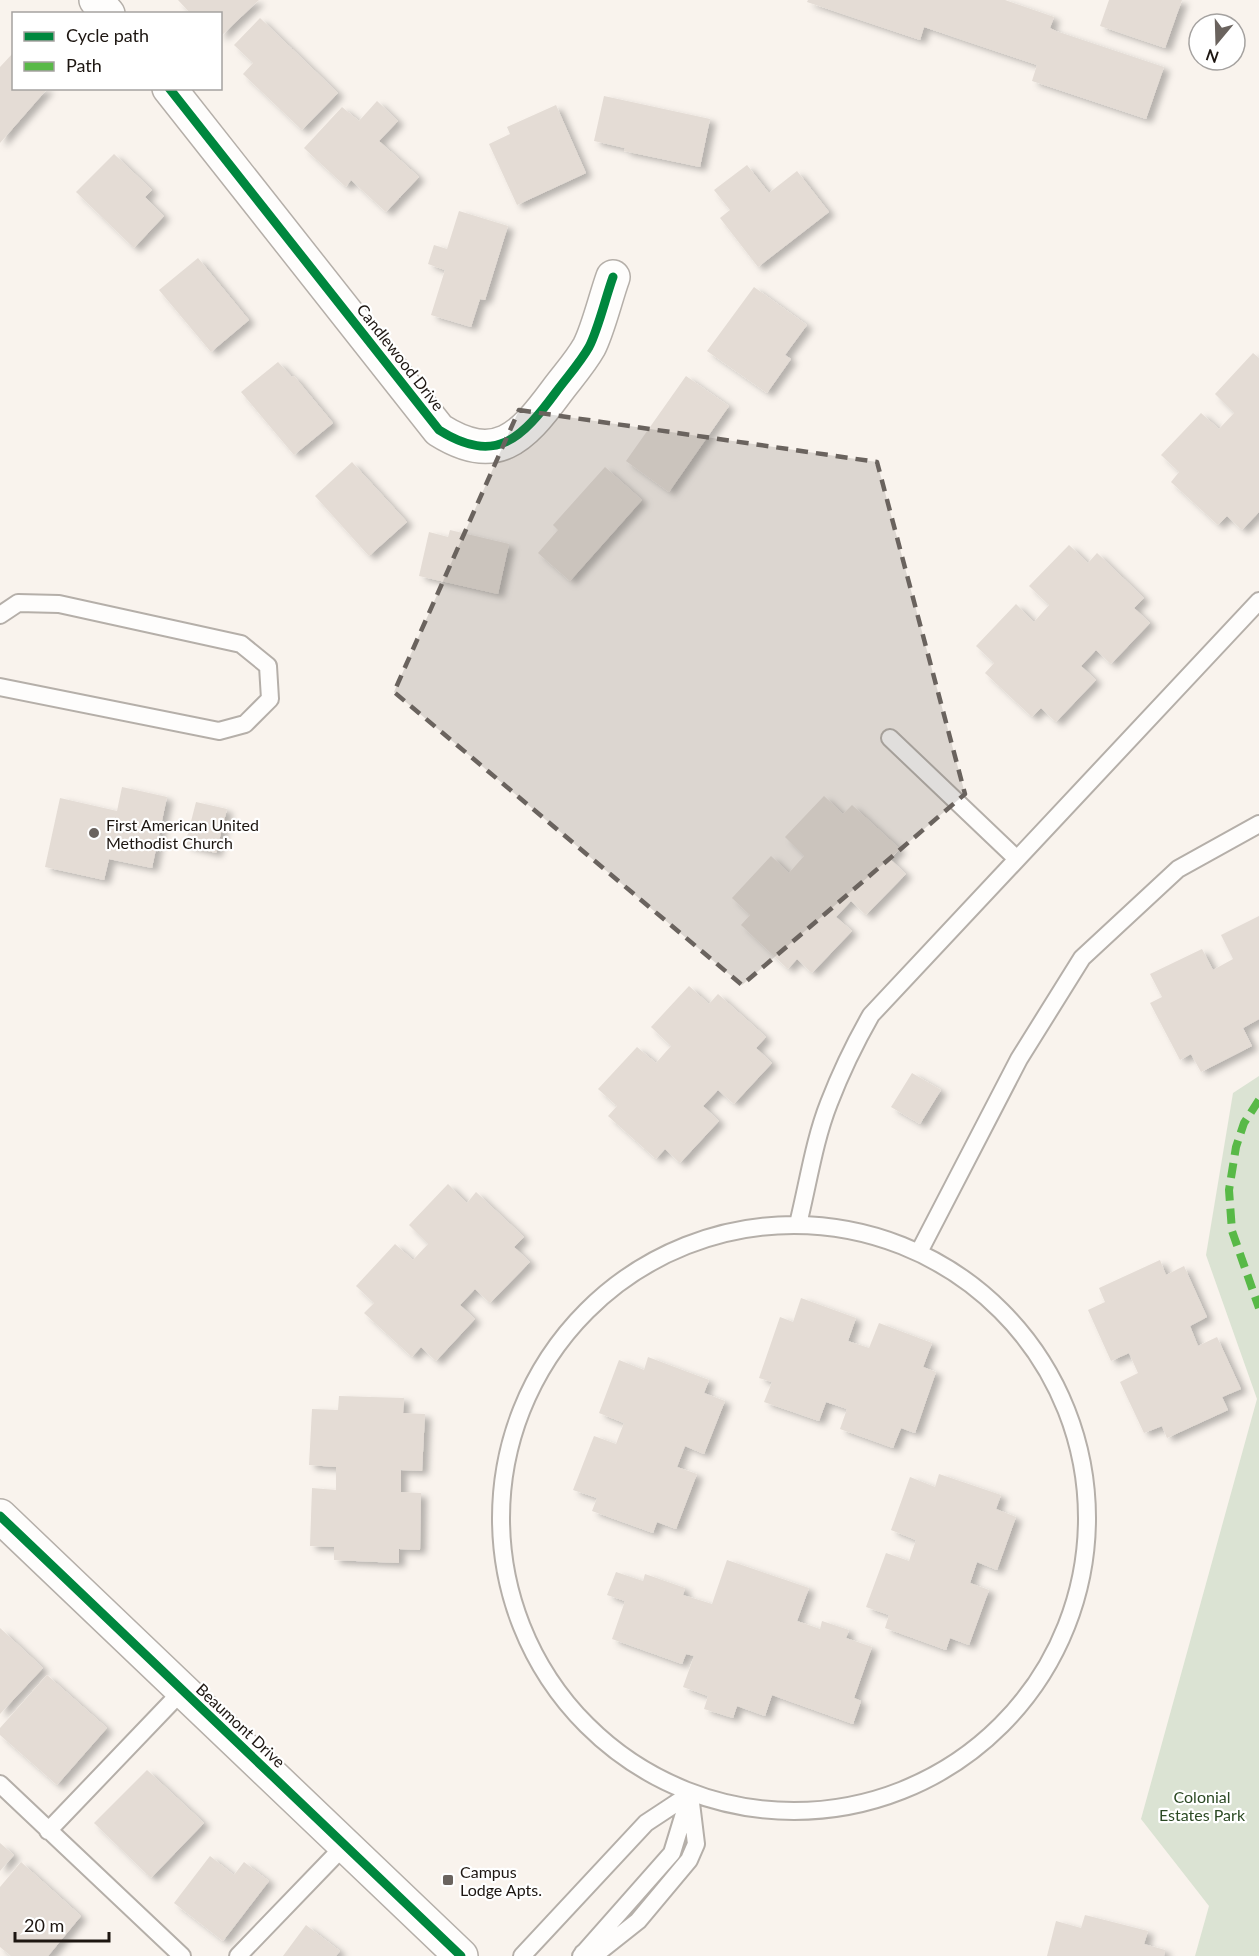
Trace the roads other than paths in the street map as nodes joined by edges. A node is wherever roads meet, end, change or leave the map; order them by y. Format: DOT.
graph roads {
  1 [pos="96,0"];
  2 [pos="106,12"];
  3 [pos="171,90"];
  4 [pos="613,277"];
  5 [pos="1259,601"];
  6 [pos="0,615"];
  7 [pos="0,687"];
  8 [pos="890,738"];
  9 [pos="1259,824"];
  10 [pos="1017,859"];
  11 [pos="798,1224"];
  12 [pos="919,1252"];
  13 [pos="0,1516"];
  14 [pos="182,1691"];
  15 [pos="0,1784"];
  16 [pos="690,1794"];
  17 [pos="48,1831"];
  18 [pos="345,1845"];
  19 [pos="582,1954"];
  20 [pos="182,1956"];
  21 [pos="238,1956"];
  22 [pos="461,1956"];
  23 [pos="522,1956"];
  1 -- 2 [label="street"];
  3 -- 4 [label="street, Candlewood Drive"];
  5 -- 10 [label="lane"];
  6 -- 7 [label="lane"];
  8 -- 10 [label="lane"];
  9 -- 12 [label="lane"];
  10 -- 11 [label="lane"];
  11 -- 12 [label="lane"];
  11 -- 16 [label="lane"];
  12 -- 16 [label="lane"];
  13 -- 14 [label="street, Beaumont Drive"];
  14 -- 17 [label="lane"];
  14 -- 18 [label="street, Beaumont Drive"];
  15 -- 17 [label="lane"];
  16 -- 19 [label="lane"];
  16 -- 23 [label="lane"];
  17 -- 20 [label="lane"];
  18 -- 21 [label="lane"];
  18 -- 22 [label="street, Beaumont Drive"];
}
